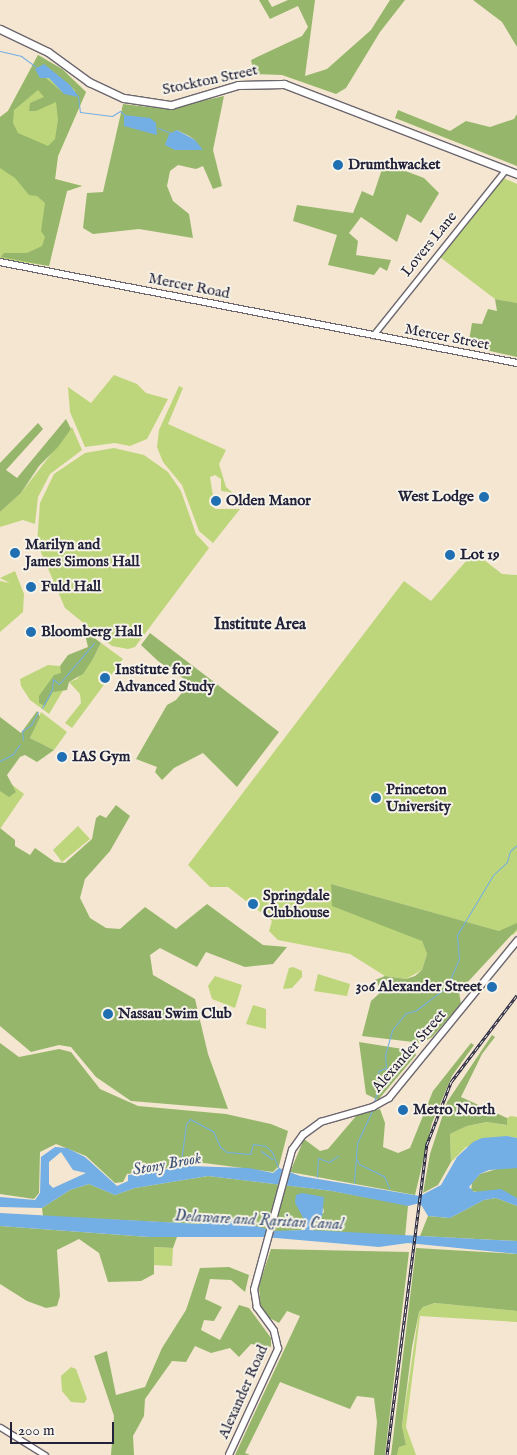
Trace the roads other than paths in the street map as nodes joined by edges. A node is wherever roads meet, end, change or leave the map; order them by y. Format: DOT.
graph roads {
  1 [pos="0,29"];
  2 [pos="505,170"];
  3 [pos="517,174"];
  4 [pos="0,262"];
  5 [pos="373,335"];
  6 [pos="517,363"];
  7 [pos="517,941"];
  8 [pos="271,1229"];
  9 [pos="0,1427"];
  10 [pos="45,1455"];
  11 [pos="229,1455"];
  1 -- 2 [label="highway, Stockton Street"];
  2 -- 3 [label="highway, Stockton Street"];
  2 -- 5 [label="street, Lovers Lane"];
  4 -- 5 [label="main road, Mercer Road"];
  5 -- 6 [label="main road, Mercer Street"];
  7 -- 8 [label="main road, Alexander Street"];
  8 -- 11 [label="main road, Alexander Road"];
  9 -- 10 [label="street"];
}
